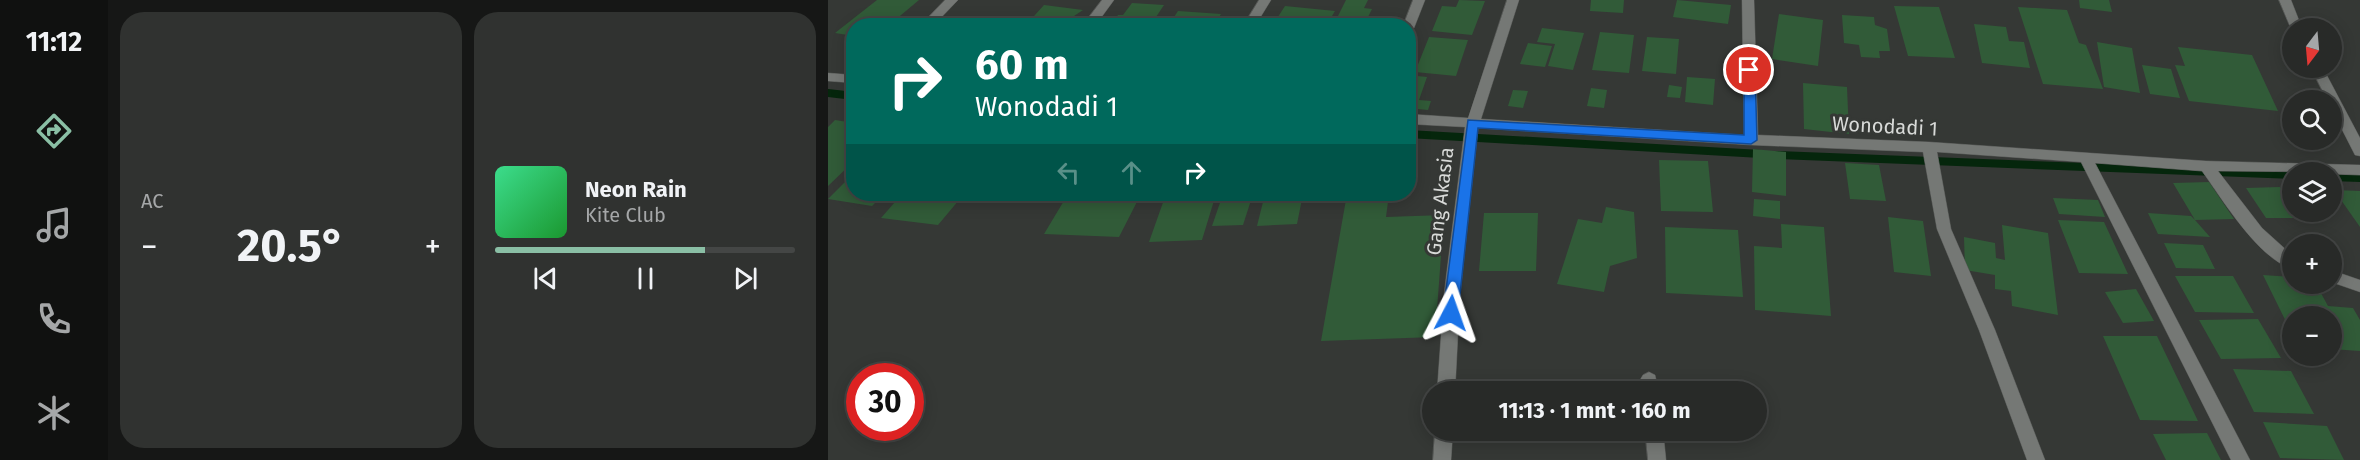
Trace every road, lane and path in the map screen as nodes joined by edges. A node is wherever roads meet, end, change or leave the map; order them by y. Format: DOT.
graph roads {
  1 [pos="952,0"];
  2 [pos="1108,0"];
  3 [pos="1265,0"];
  4 [pos="1419,0"];
  5 [pos="1513,0"];
  6 [pos="1748,0"];
  7 [pos="2285,0"];
  8 [pos="934,18"];
  9 [pos="1094,18"];
  10 [pos="1254,18"];
  11 [pos="1412,18"];
  12 [pos="2292,18"];
  13 [pos="2322,78"];
  14 [pos="846,80"];
  15 [pos="829,81"];
  16 [pos="1416,120"];
  17 [pos="1472,124"];
  18 [pos="1751,140"];
  19 [pos="1930,151"];
  20 [pos="2360,151"];
  21 [pos="2086,159"];
  22 [pos="2206,166"];
  23 [pos="2360,170"];
  24 [pos="2282,255"];
  25 [pos="2342,280"];
  26 [pos="2360,286"];
  27 [pos="1447,381"];
  28 [pos="1443,441"];
  29 [pos="1655,441"];
  30 [pos="1442,460"];
  31 [pos="1657,460"];
  32 [pos="2036,460"];
  33 [pos="2241,460"];
  1 -- 8 [label="street"];
  2 -- 9 [label="street"];
  3 -- 10 [label="street"];
  4 -- 11 [label="street"];
  5 -- 17 [label="street, Gang Akasia"];
  6 -- 18 [label="street"];
  7 -- 12 [label="street"];
  13 -- 20 [label="street"];
  14 -- 15 [label="street"];
  16 -- 17 [label="street, Wonodadi 1"];
  17 -- 18 [label="street, Wonodadi 1"];
  17 -- 27 [label="street, Gang Akasia"];
  18 -- 19 [label="street, Wonodadi 1"];
  19 -- 21 [label="street, Wonodadi 1"];
  19 -- 32 [label="street"];
  21 -- 22 [label="street, Wonodadi 1"];
  21 -- 33 [label="street"];
  22 -- 23 [label="street, Wonodadi 1"];
  22 -- 24 [label="street"];
  25 -- 26 [label="street"];
  28 -- 30 [label="street"];
  29 -- 31 [label="street"];
}
